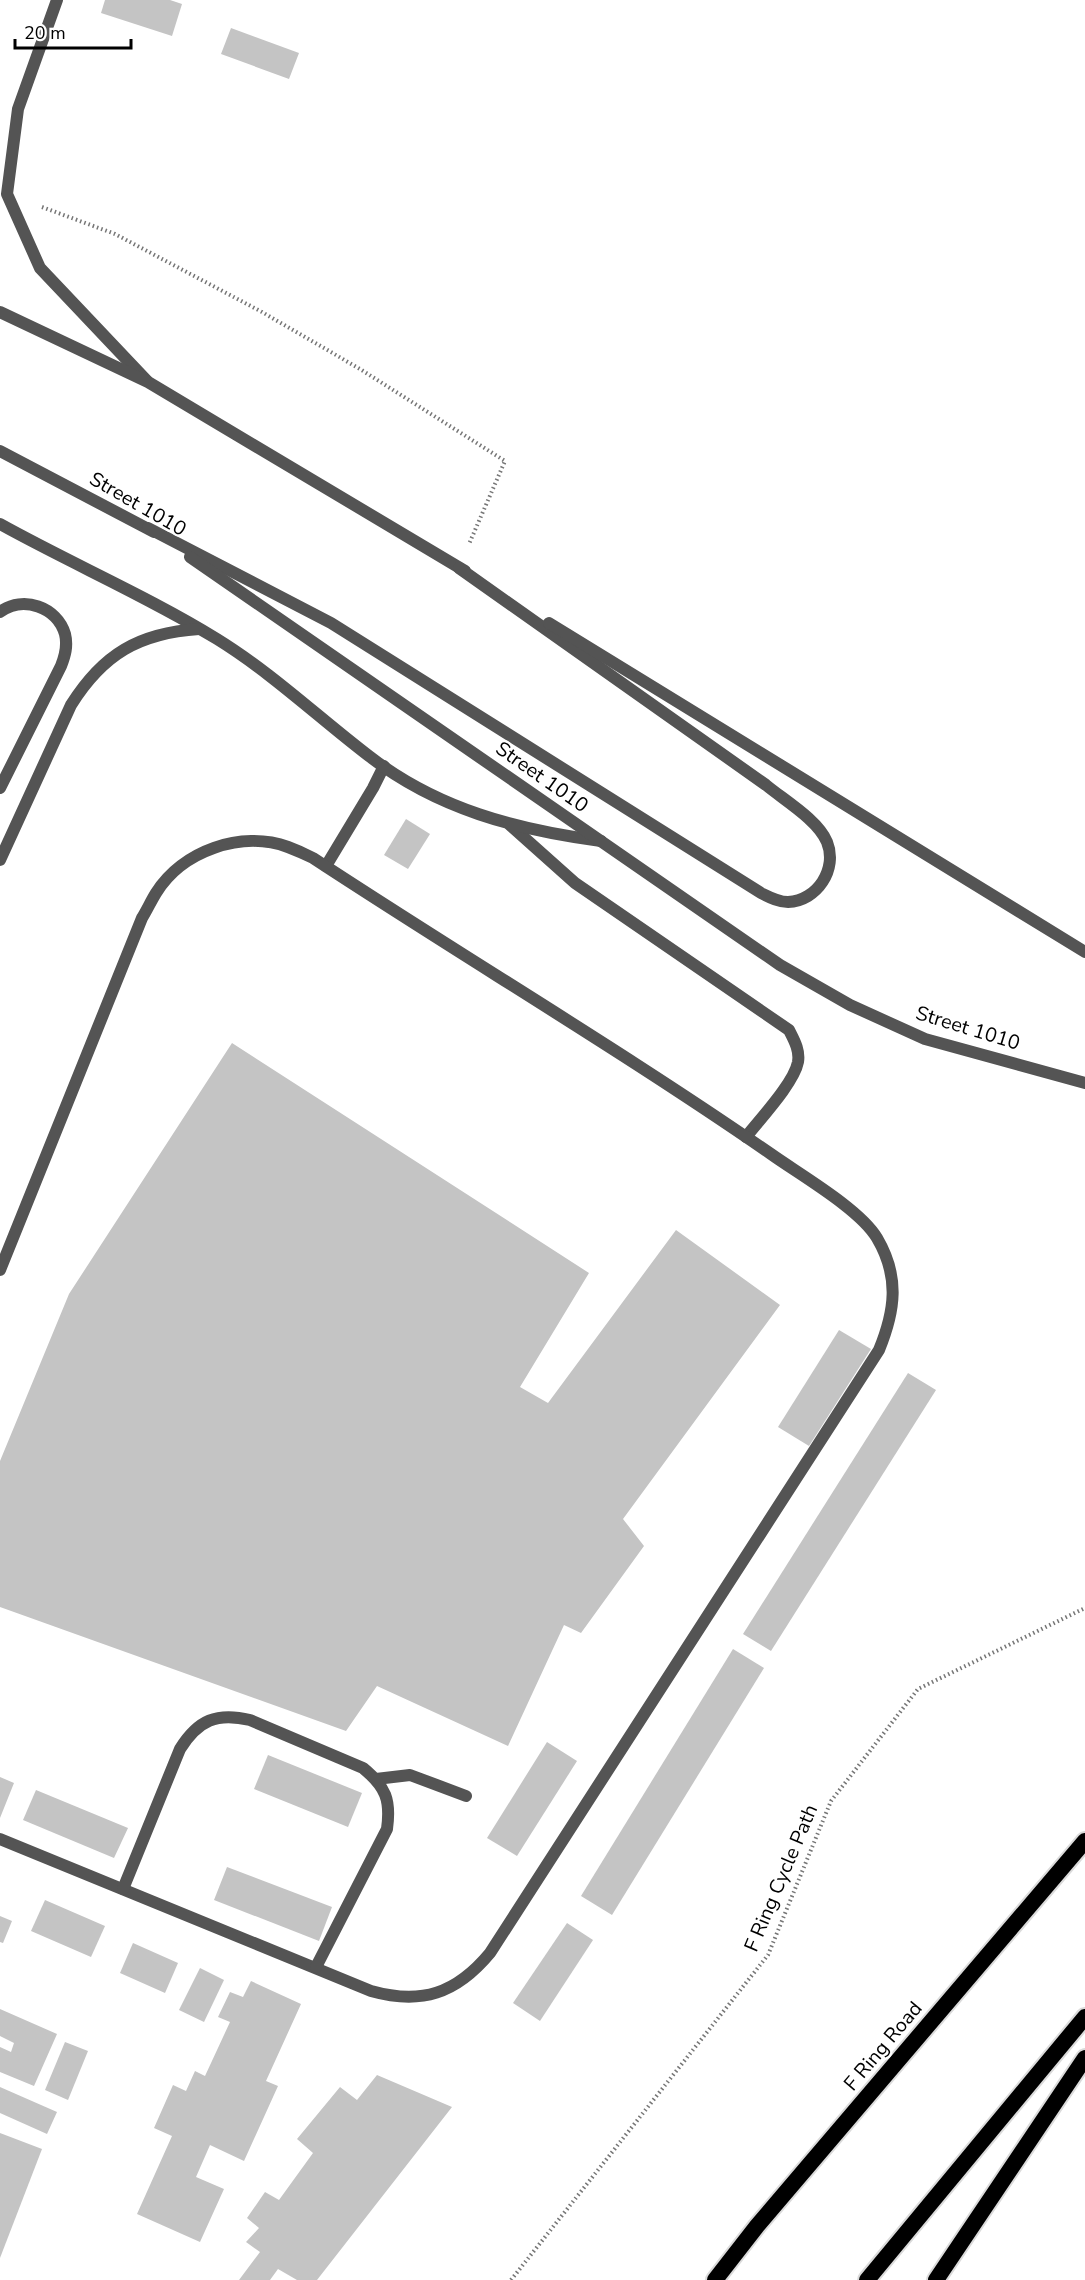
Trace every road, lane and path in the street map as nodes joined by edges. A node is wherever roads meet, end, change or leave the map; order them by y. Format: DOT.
graph roads {
  1 [pos="57,0"];
  2 [pos="7,194"];
  3 [pos="0,312"];
  4 [pos="148,382"];
  5 [pos="0,451"];
  6 [pos="0,524"];
  7 [pos="148,528"];
  8 [pos="459,568"];
  9 [pos="0,612"];
  10 [pos="199,629"];
  11 [pos="384,766"];
  12 [pos="0,788"];
  13 [pos="510,825"];
  14 [pos="601,841"];
  15 [pos="0,860"];
  16 [pos="326,866"];
  17 [pos="1085,952"];
  18 [pos="1085,1083"];
  19 [pos="746,1137"];
  20 [pos="0,1270"];
  21 [pos="1085,1608"];
  22 [pos="376,1779"];
  23 [pos="466,1796"];
  24 [pos="0,1839"];
  25 [pos="1085,1841"];
  26 [pos="123,1889"];
  27 [pos="316,1967"];
  28 [pos="1085,2017"];
  29 [pos="1085,2058"];
  30 [pos="511,2280"];
  31 [pos="715,2280"];
  32 [pos="867,2280"];
  33 [pos="936,2280"];
  1 -- 2 [label="street"];
  2 -- 4 [label="street"];
  2 -- 8 [label="path"];
  3 -- 4 [label="street"];
  4 -- 8 [label="street"];
  5 -- 7 [label="street, Street 1010"];
  6 -- 10 [label="street"];
  7 -- 8 [label="street"];
  7 -- 14 [label="street, Street 1010"];
  8 -- 17 [label="street"];
  9 -- 12 [label="street"];
  10 -- 11 [label="street"];
  10 -- 15 [label="street"];
  11 -- 13 [label="street"];
  11 -- 16 [label="street"];
  13 -- 14 [label="street"];
  13 -- 19 [label="street"];
  14 -- 18 [label="street, Street 1010"];
  16 -- 19 [label="street"];
  16 -- 20 [label="street"];
  19 -- 27 [label="street"];
  21 -- 30 [label="path, F Ring Cycle Path"];
  22 -- 23 [label="street"];
  22 -- 26 [label="street"];
  22 -- 27 [label="street"];
  24 -- 26 [label="street"];
  25 -- 31 [label="highway, F Ring Road"];
  26 -- 27 [label="street"];
  28 -- 32 [label="highway"];
  29 -- 33 [label="highway"];
}
